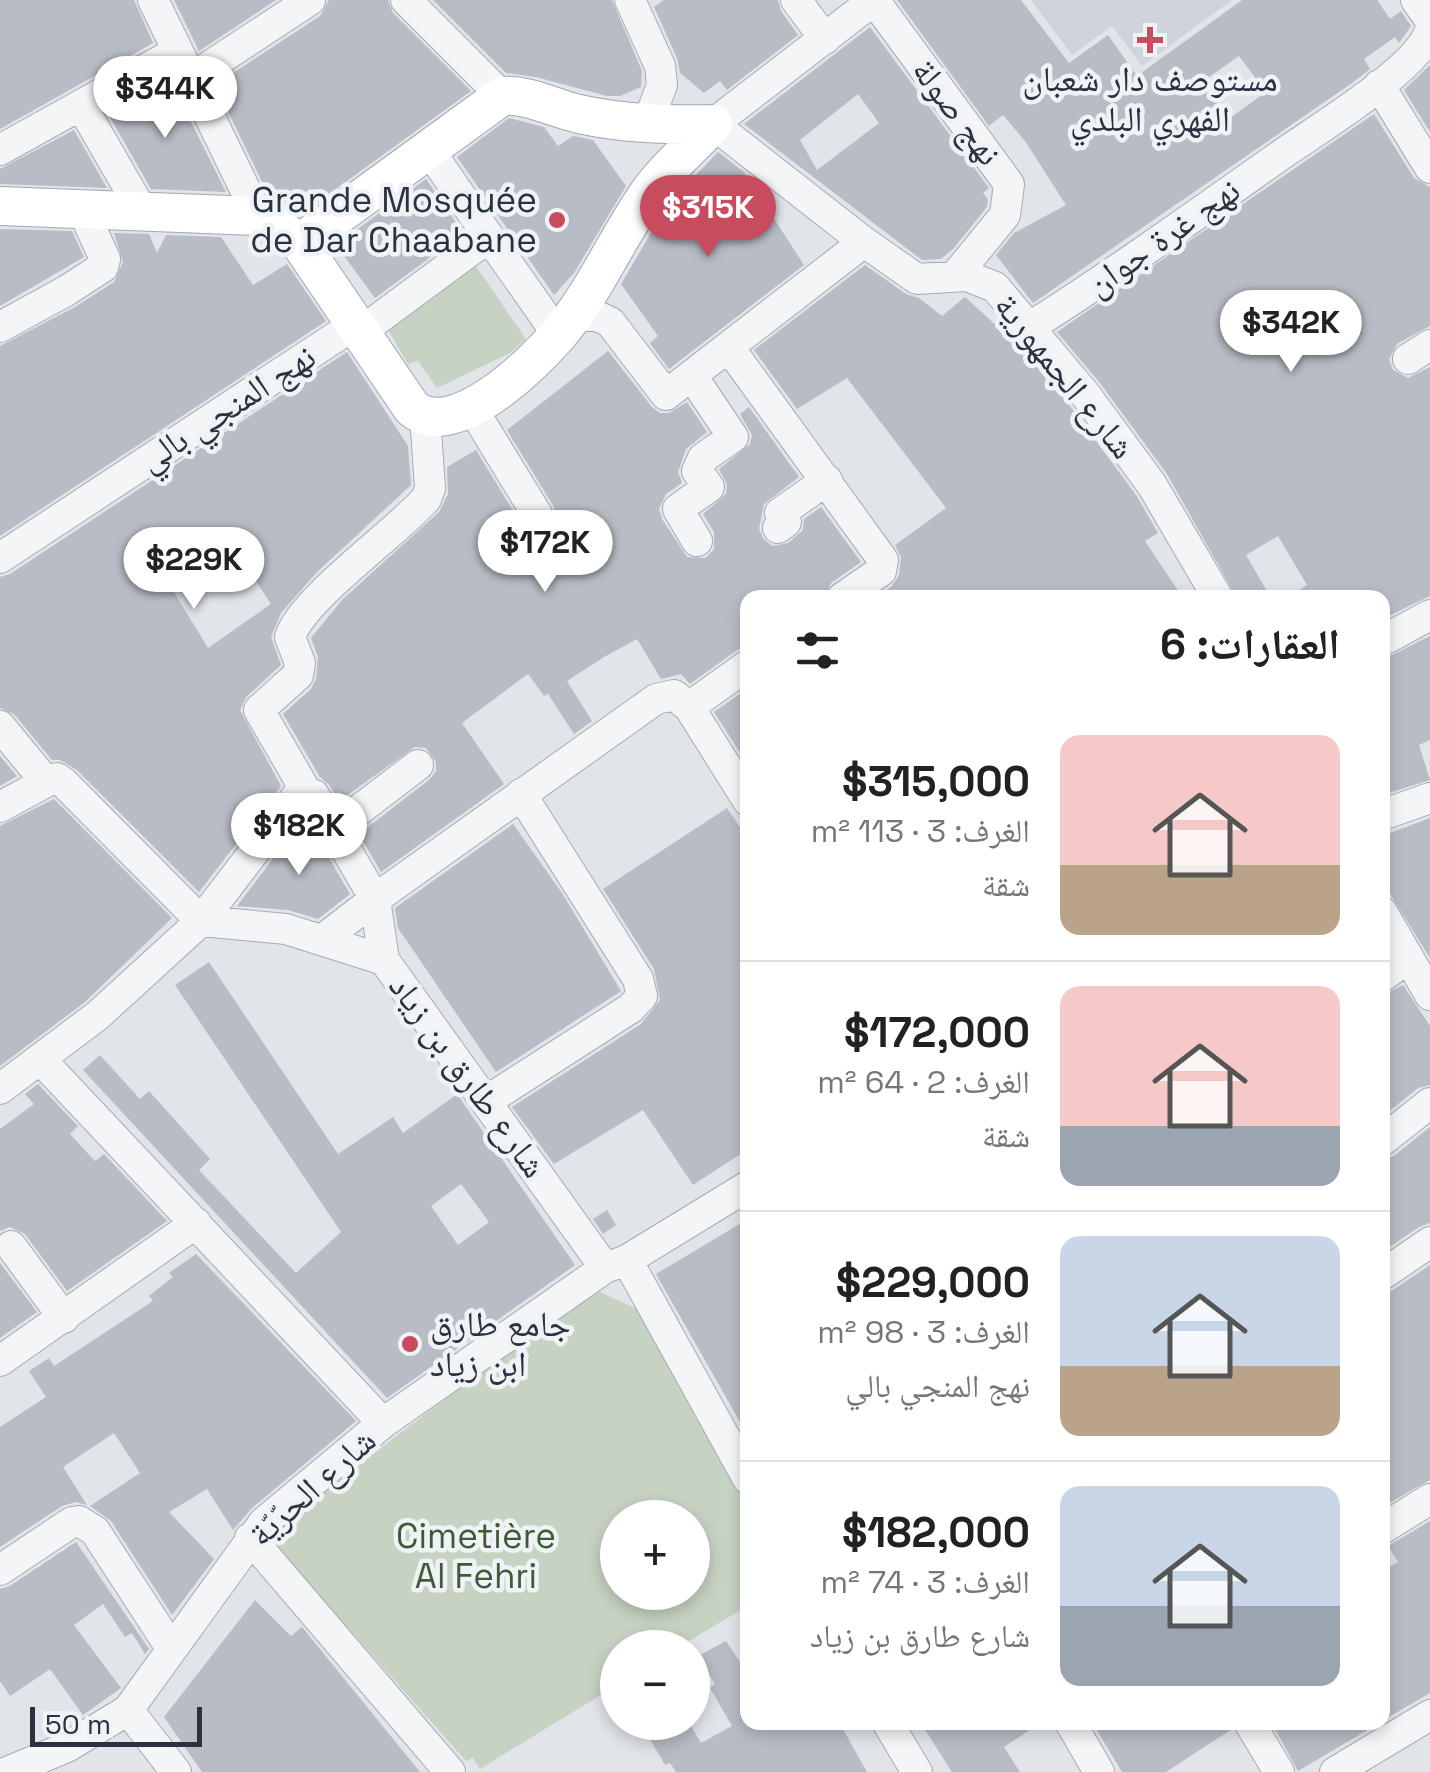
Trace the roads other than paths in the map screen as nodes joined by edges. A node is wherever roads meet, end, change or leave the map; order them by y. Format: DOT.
graph roads {
  1 [pos="152,0"];
  2 [pos="310,0"];
  3 [pos="406,0"];
  4 [pos="630,0"];
  5 [pos="796,0"];
  6 [pos="874,0"];
  7 [pos="1416,0"];
  8 [pos="1430,20"];
  9 [pos="1430,30"];
  10 [pos="825,39"];
  11 [pos="184,65"];
  12 [pos="1379,86"];
  13 [pos="502,96"];
  14 [pos="81,105"];
  15 [pos="714,124"];
  16 [pos="647,125"];
  17 [pos="0,150"];
  18 [pos="429,150"];
  19 [pos="1430,168"];
  20 [pos="0,206"];
  21 [pos="83,211"];
  22 [pos="142,211"];
  23 [pos="258,216"];
  24 [pos="489,237"];
  25 [pos="864,242"];
  26 [pos="300,244"];
  27 [pos="955,276"];
  28 [pos="565,326"];
  29 [pos="1030,326"];
  30 [pos="0,327"];
  31 [pos="357,329"];
  32 [pos="730,348"];
  33 [pos="692,376"];
  34 [pos="472,408"];
  35 [pos="425,416"];
  36 [pos="827,480"];
  37 [pos="538,516"];
  38 [pos="778,528"];
  39 [pos="697,541"];
  40 [pos="0,558"];
  41 [pos="854,590"];
  42 [pos="1214,590"];
  43 [pos="1430,615"];
  44 [pos="1390,638"];
  45 [pos="740,671"];
  46 [pos="688,707"];
  47 [pos="0,726"];
  48 [pos="418,764"];
  49 [pos="46,782"];
  50 [pos="740,788"];
  51 [pos="307,792"];
  52 [pos="520,794"];
  53 [pos="1430,798"];
  54 [pos="0,807"];
  55 [pos="1390,812"];
  56 [pos="334,829"];
  57 [pos="375,899"];
  58 [pos="201,921"];
  59 [pos="1390,926"];
  60 [pos="322,940"];
  61 [pos="1408,958"];
  62 [pos="384,960"];
  63 [pos="1390,971"];
  64 [pos="1430,995"];
  65 [pos="41,1060"];
  66 [pos="0,1089"];
  67 [pos="488,1100"];
  68 [pos="1430,1103"];
  69 [pos="1390,1135"];
  70 [pos="740,1191"];
  71 [pos="196,1224"];
  72 [pos="1430,1242"];
  73 [pos="11,1246"];
  74 [pos="616,1264"];
  75 [pos="1390,1270"];
  76 [pos="64,1318"];
  77 [pos="0,1362"];
  78 [pos="382,1422"];
  79 [pos="740,1466"];
  80 [pos="1430,1499"];
  81 [pos="1390,1524"];
  82 [pos="250,1538"];
  83 [pos="0,1570"];
  84 [pos="171,1648"];
  85 [pos="128,1710"];
  86 [pos="1430,1715"];
  87 [pos="892,1730"];
  88 [pos="1075,1730"];
  89 [pos="1254,1730"];
  90 [pos="8,1772"];
  91 [pos="176,1772"];
  92 [pos="450,1772"];
  93 [pos="917,1772"];
  94 [pos="1099,1772"];
  95 [pos="1279,1772"];
  96 [pos="1335,1772"];
  1 -- 11 [label="street"];
  2 -- 11 [label="street"];
  3 -- 13 [label="street"];
  4 -- 16 [label="street"];
  5 -- 10 [label="street"];
  6 -- 10 [label="street"];
  6 -- 27 [label="street, نهج صولة"];
  7 -- 8 [label="street"];
  9 -- 12 [label="street, نهج غرة جوان"];
  10 -- 15 [label="street"];
  11 -- 14 [label="street"];
  11 -- 23 [label="street"];
  12 -- 19 [label="street"];
  12 -- 29 [label="street, نهج غرة جوان"];
  13 -- 16 [label="main road"];
  13 -- 18 [label="main road"];
  14 -- 17 [label="street"];
  14 -- 22 [label="street"];
  15 -- 16 [label="main road"];
  15 -- 25 [label="street, شارع الجمهورية"];
  15 -- 28 [label="main road"];
  18 -- 24 [label="street"];
  18 -- 26 [label="main road"];
  20 -- 21 [label="main road"];
  21 -- 22 [label="main road"];
  21 -- 30 [label="street"];
  22 -- 23 [label="main road"];
  23 -- 26 [label="main road"];
  24 -- 28 [label="street"];
  24 -- 31 [label="street, نهج المنجي بالي"];
  25 -- 27 [label="street, شارع الجمهورية"];
  25 -- 32 [label="street"];
  26 -- 31 [label="main road"];
  27 -- 29 [label="street, شارع الجمهورية"];
  28 -- 33 [label="street"];
  28 -- 34 [label="main road"];
  29 -- 42 [label="street, شارع الجمهورية"];
  31 -- 35 [label="main road"];
  31 -- 40 [label="street, نهج المنجي بالي"];
  32 -- 33 [label="street"];
  32 -- 36 [label="street"];
  33 -- 39 [label="street"];
  34 -- 35 [label="main road"];
  34 -- 37 [label="street"];
  35 -- 51 [label="street"];
  36 -- 38 [label="street"];
  36 -- 41 [label="street"];
  43 -- 44 [label="street"];
  45 -- 46 [label="street"];
  46 -- 50 [label="street"];
  46 -- 52 [label="street"];
  47 -- 49 [label="street"];
  48 -- 56 [label="street"];
  49 -- 54 [label="street"];
  49 -- 58 [label="street"];
  51 -- 56 [label="street"];
  51 -- 58 [label="street"];
  52 -- 57 [label="street"];
  52 -- 67 [label="street"];
  53 -- 55 [label="street"];
  56 -- 57 [label="street"];
  57 -- 60 [label="street"];
  57 -- 62 [label="street"];
  58 -- 60 [label="street, شارع طارق بن زياد"];
  58 -- 65 [label="street"];
  59 -- 61 [label="street"];
  60 -- 62 [label="street, شارع طارق بن زياد"];
  61 -- 63 [label="street"];
  61 -- 64 [label="street"];
  62 -- 67 [label="street, شارع طارق بن زياد"];
  65 -- 66 [label="street"];
  65 -- 71 [label="street"];
  67 -- 74 [label="street, شارع طارق بن زياد"];
  68 -- 69 [label="street"];
  70 -- 74 [label="street, شارع الحرّيّة"];
  71 -- 76 [label="street"];
  71 -- 78 [label="street"];
  72 -- 75 [label="street"];
  73 -- 76 [label="street"];
  74 -- 78 [label="street, شارع الحرّيّة"];
  74 -- 79 [label="street, شارع طارق بن زياد"];
  76 -- 77 [label="street"];
  78 -- 82 [label="street, شارع الحرّيّة"];
  80 -- 81 [label="street"];
  82 -- 84 [label="street, شارع الحرّيّة"];
  82 -- 92 [label="street"];
  83 -- 84 [label="street"];
  84 -- 85 [label="street, شارع الحرّيّة"];
  85 -- 90 [label="street, شارع الحرّيّة"];
  85 -- 91 [label="street"];
  86 -- 96 [label="street"];
  87 -- 93 [label="street"];
  88 -- 94 [label="street"];
  89 -- 95 [label="street"];
}
